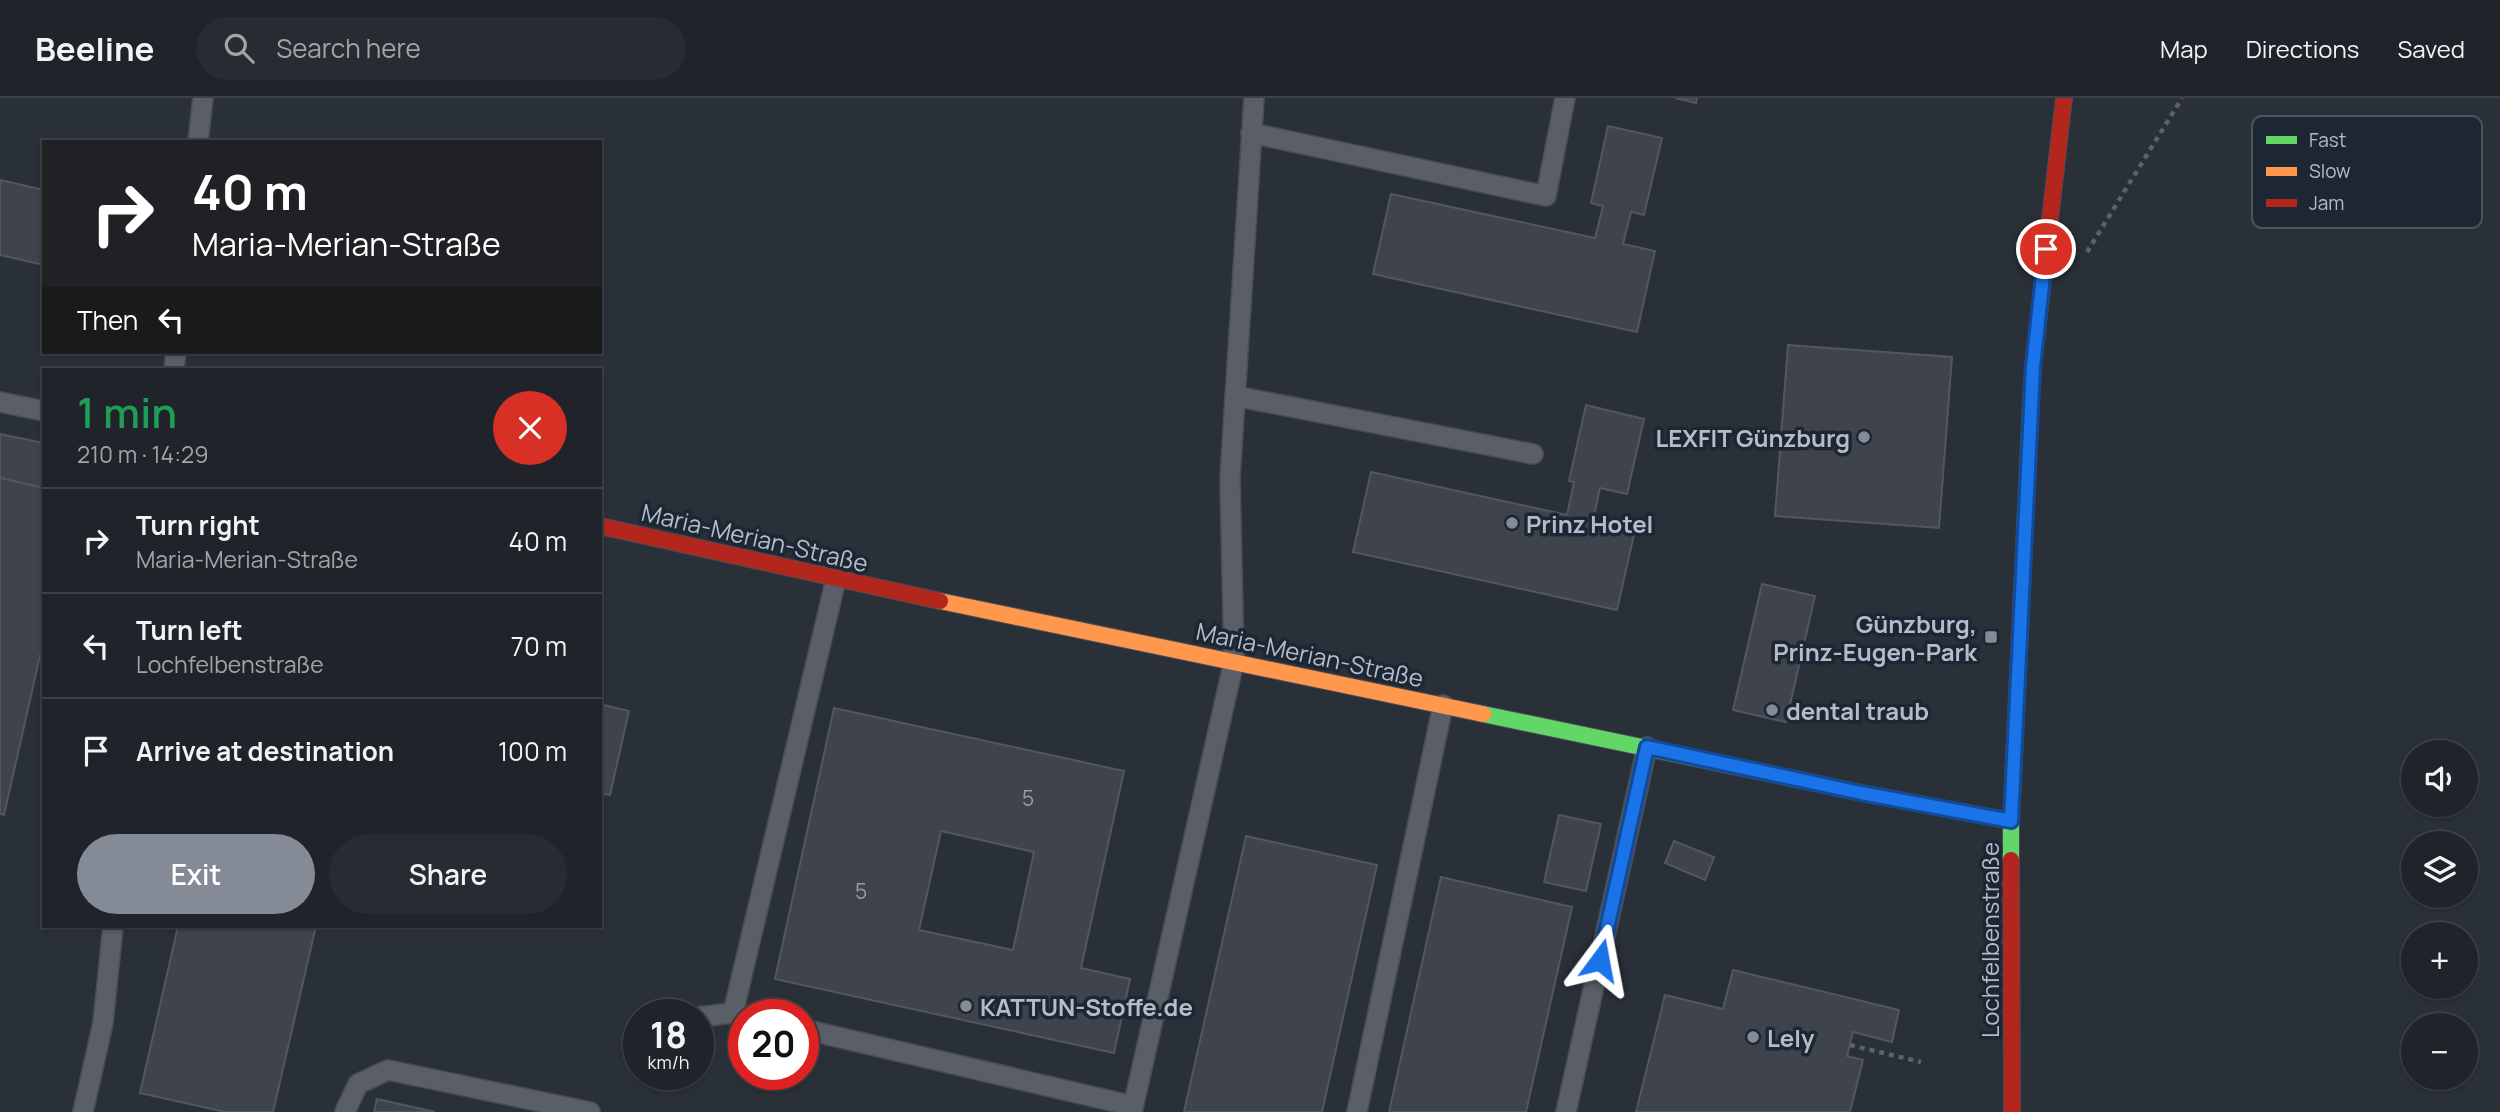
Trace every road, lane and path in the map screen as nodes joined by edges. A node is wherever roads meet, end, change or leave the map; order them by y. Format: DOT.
graph roads {
  1 [pos="203,98"];
  2 [pos="1254,98"];
  3 [pos="1565,98"];
  4 [pos="2064,98"];
  5 [pos="2182,98"];
  6 [pos="1251,134"];
  7 [pos="198,140"];
  8 [pos="2086,252"];
  9 [pos="1235,396"];
  10 [pos="0,402"];
  11 [pos="42,411"];
  12 [pos="1533,454"];
  13 [pos="602,526"];
  14 [pos="836,579"];
  15 [pos="1234,662"];
  16 [pos="1443,705"];
  17 [pos="1647,747"];
  18 [pos="2011,821"];
  19 [pos="113,928"];
  20 [pos="741,999"];
  21 [pos="819,1033"];
  22 [pos="1850,1045"];
  23 [pos="1921,1062"];
  24 [pos="1133,1109"];
  25 [pos="83,1112"];
  26 [pos="345,1112"];
  27 [pos="590,1112"];
  28 [pos="1357,1112"];
  29 [pos="1566,1112"];
  30 [pos="2012,1112"];
  1 -- 7 [label="lane"];
  2 -- 6 [label="lane"];
  3 -- 6 [label="lane"];
  4 -- 18 [label="street, Lochfelbenstraße"];
  5 -- 8 [label="path"];
  6 -- 9 [label="lane"];
  9 -- 12 [label="lane"];
  9 -- 15 [label="lane"];
  10 -- 11 [label="lane"];
  13 -- 14 [label="street, Maria-Merian-Straße"];
  14 -- 15 [label="street, Maria-Merian-Straße"];
  14 -- 20 [label="lane"];
  15 -- 16 [label="street, Maria-Merian-Straße"];
  15 -- 24 [label="lane"];
  16 -- 17 [label="street, Maria-Merian-Straße"];
  16 -- 28 [label="lane"];
  17 -- 18 [label="street, Maria-Merian-Straße"];
  17 -- 29 [label="lane"];
  18 -- 30 [label="street, Lochfelbenstraße"];
  19 -- 25 [label="lane"];
  21 -- 24 [label="lane"];
  22 -- 23 [label="path"];
  26 -- 27 [label="lane"];
}
